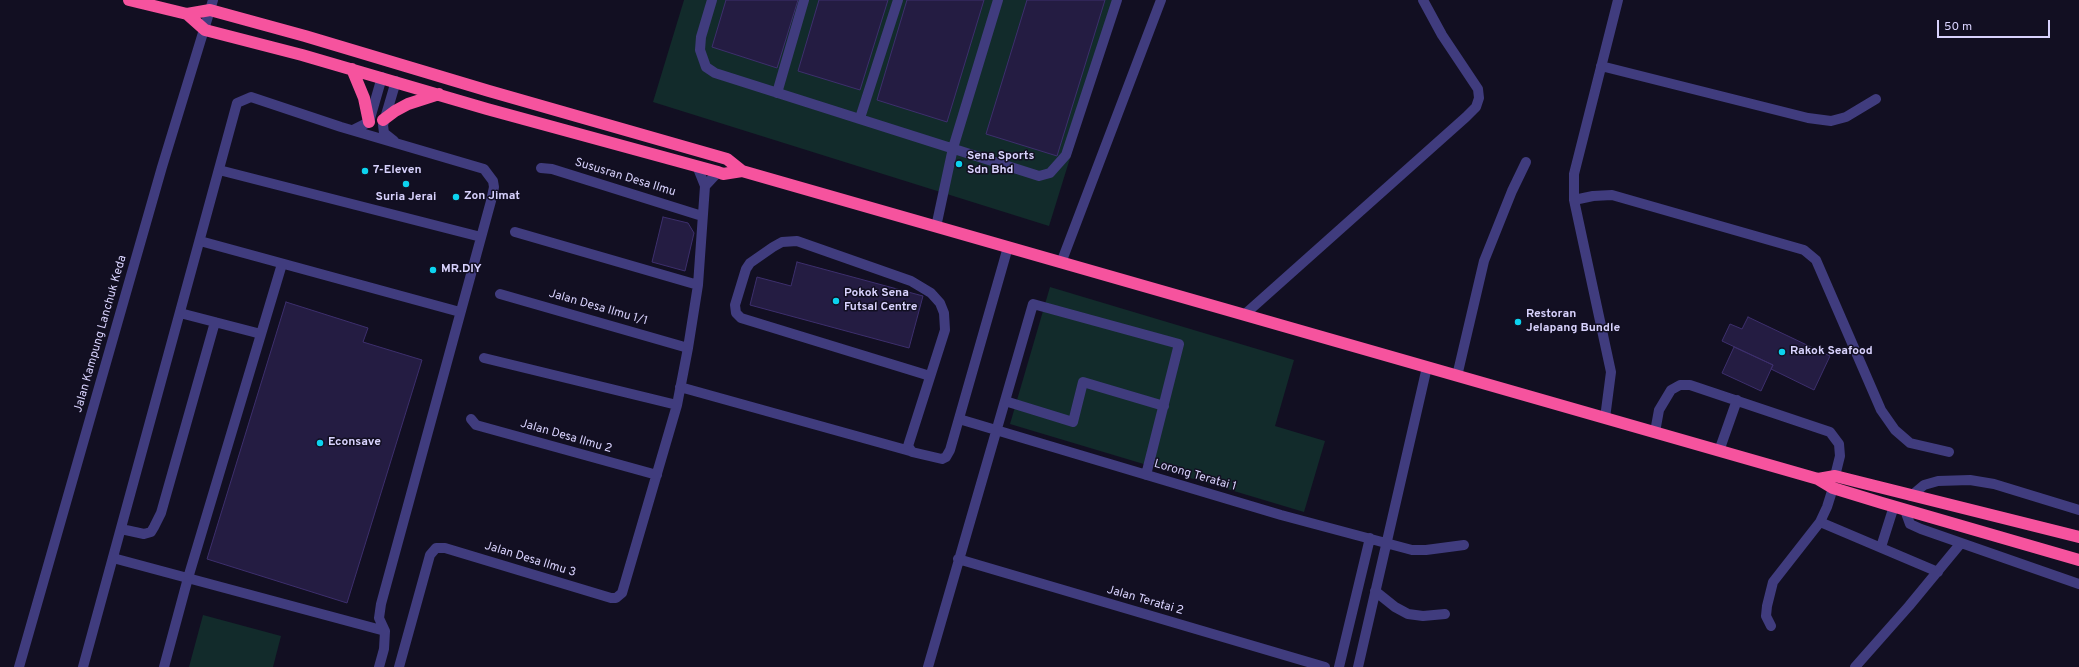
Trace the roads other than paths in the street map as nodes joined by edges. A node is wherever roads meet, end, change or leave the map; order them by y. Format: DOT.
graph roads {
  1 [pos="130,0"];
  2 [pos="712,0"];
  3 [pos="804,0"];
  4 [pos="898,0"];
  5 [pos="998,0"];
  6 [pos="1117,0"];
  7 [pos="1161,0"];
  8 [pos="1423,0"];
  9 [pos="1618,0"];
  10 [pos="212,5"];
  11 [pos="187,14"];
  12 [pos="205,30"];
  13 [pos="378,58"];
  14 [pos="1601,66"];
  15 [pos="352,69"];
  16 [pos="417,69"];
  17 [pos="389,78"];
  18 [pos="776,93"];
  19 [pos="439,94"];
  20 [pos="1876,99"];
  21 [pos="860,118"];
  22 [pos="383,120"];
  23 [pos="369,122"];
  24 [pos="353,130"];
  25 [pos="397,143"];
  26 [pos="953,148"];
  27 [pos="1526,162"];
  28 [pos="697,166"];
  29 [pos="541,168"];
  30 [pos="219,170"];
  31 [pos="742,171"];
  32 [pos="718,172"];
  33 [pos="705,186"];
  34 [pos="1574,200"];
  35 [pos="702,216"];
  36 [pos="936,227"];
  37 [pos="515,232"];
  38 [pos="481,237"];
  39 [pos="200,241"];
  40 [pos="1008,247"];
  41 [pos="1061,263"];
  42 [pos="282,264"];
  43 [pos="698,285"];
  44 [pos="500,294"];
  45 [pos="460,312"];
  46 [pos="180,313"];
  47 [pos="1244,315"];
  48 [pos="215,322"];
  49 [pos="261,334"];
  50 [pos="688,348"];
  51 [pos="484,358"];
  52 [pos="1427,367"];
  53 [pos="930,376"];
  54 [pos="1457,376"];
  55 [pos="680,387"];
  56 [pos="1737,400"];
  57 [pos="1005,401"];
  58 [pos="677,405"];
  59 [pos="1164,406"];
  60 [pos="1605,418"];
  61 [pos="471,419"];
  62 [pos="959,419"];
  63 [pos="996,431"];
  64 [pos="1655,432"];
  65 [pos="910,451"];
  66 [pos="1719,451"];
  67 [pos="1950,452"];
  68 [pos="657,475"];
  69 [pos="1146,475"];
  70 [pos="1834,482"];
  71 [pos="1911,496"];
  72 [pos="1894,506"];
  73 [pos="1907,510"];
  74 [pos="2079,510"];
  75 [pos="1820,522"];
  76 [pos="121,529"];
  77 [pos="2079,537"];
  78 [pos="1370,538"];
  79 [pos="1388,542"];
  80 [pos="1961,543"];
  81 [pos="1464,545"];
  82 [pos="1881,547"];
  83 [pos="113,558"];
  84 [pos="958,559"];
  85 [pos="2079,560"];
  86 [pos="1938,572"];
  87 [pos="188,578"];
  88 [pos="2079,584"];
  89 [pos="1375,591"];
  90 [pos="1445,614"];
  91 [pos="1771,626"];
  92 [pos="385,631"];
  93 [pos="402,666"];
  94 [pos="19,667"];
  95 [pos="83,667"];
  96 [pos="164,667"];
  97 [pos="379,667"];
  98 [pos="928,667"];
  99 [pos="1325,667"];
  100 [pos="1339,667"];
  101 [pos="1358,667"];
  102 [pos="1855,667"];
  1 -- 11 [label="highway"];
  2 -- 18 [label="street"];
  3 -- 18 [label="street"];
  4 -- 21 [label="street"];
  5 -- 26 [label="street"];
  6 -- 26 [label="street"];
  7 -- 41 [label="street"];
  8 -- 47 [label="street"];
  9 -- 14 [label="street"];
  10 -- 11 [label="highway"];
  10 -- 12 [label="street, Jalan Kampung Lanchuk Keda"];
  10 -- 13 [label="highway"];
  11 -- 12 [label="highway"];
  12 -- 15 [label="highway"];
  12 -- 94 [label="street, Jalan Kampung Lanchuk Keda"];
  13 -- 16 [label="highway"];
  13 -- 17 [label="highway"];
  14 -- 20 [label="street"];
  14 -- 34 [label="street"];
  15 -- 17 [label="highway"];
  15 -- 23 [label="highway"];
  16 -- 17 [label="highway"];
  16 -- 31 [label="highway"];
  17 -- 19 [label="highway"];
  17 -- 22 [label="street"];
  17 -- 23 [label="street"];
  18 -- 21 [label="street"];
  19 -- 22 [label="highway"];
  19 -- 28 [label="highway"];
  21 -- 26 [label="street"];
  22 -- 25 [label="street"];
  23 -- 24 [label="street"];
  24 -- 25 [label="street"];
  24 -- 30 [label="street"];
  25 -- 38 [label="street"];
  26 -- 36 [label="street"];
  27 -- 54 [label="street"];
  28 -- 32 [label="highway"];
  28 -- 33 [label="street"];
  29 -- 35 [label="street, Sususran Desa Ilmu"];
  30 -- 38 [label="street"];
  30 -- 39 [label="street"];
  31 -- 32 [label="highway"];
  31 -- 36 [label="highway"];
  32 -- 33 [label="street"];
  33 -- 35 [label="street"];
  34 -- 60 [label="street"];
  34 -- 67 [label="street"];
  35 -- 43 [label="street"];
  36 -- 40 [label="highway"];
  37 -- 43 [label="street"];
  38 -- 45 [label="street"];
  39 -- 42 [label="street"];
  39 -- 46 [label="street"];
  40 -- 41 [label="highway"];
  40 -- 62 [label="street"];
  41 -- 47 [label="highway"];
  42 -- 45 [label="street"];
  42 -- 49 [label="street"];
  43 -- 50 [label="street"];
  44 -- 50 [label="street, Jalan Desa Ilmu 1/1"];
  45 -- 92 [label="street"];
  46 -- 48 [label="street"];
  46 -- 76 [label="street"];
  47 -- 52 [label="highway"];
  48 -- 49 [label="street"];
  48 -- 76 [label="street"];
  49 -- 87 [label="street"];
  50 -- 55 [label="street"];
  51 -- 58 [label="street"];
  52 -- 54 [label="highway"];
  52 -- 79 [label="street"];
  53 -- 53 [label="street"];
  53 -- 65 [label="street"];
  54 -- 60 [label="highway"];
  55 -- 58 [label="street"];
  55 -- 65 [label="street"];
  56 -- 64 [label="street"];
  56 -- 66 [label="street"];
  56 -- 70 [label="street"];
  57 -- 59 [label="street"];
  57 -- 59 [label="street"];
  57 -- 63 [label="street"];
  58 -- 68 [label="street"];
  59 -- 69 [label="street"];
  60 -- 64 [label="highway"];
  61 -- 68 [label="street, Jalan Desa Ilmu 2"];
  62 -- 63 [label="street, Lorong Teratai 1"];
  62 -- 65 [label="street"];
  63 -- 69 [label="street, Lorong Teratai 1"];
  63 -- 84 [label="street"];
  64 -- 66 [label="highway"];
  66 -- 70 [label="highway"];
  68 -- 93 [label="street, Jalan Desa Ilmu 3"];
  69 -- 78 [label="street, Lorong Teratai 1"];
  70 -- 71 [label="highway"];
  70 -- 72 [label="highway"];
  70 -- 75 [label="street"];
  71 -- 74 [label="street"];
  71 -- 77 [label="highway"];
  72 -- 73 [label="highway"];
  72 -- 82 [label="street"];
  73 -- 80 [label="street"];
  73 -- 85 [label="highway"];
  75 -- 82 [label="street"];
  75 -- 91 [label="street"];
  76 -- 83 [label="street"];
  78 -- 79 [label="street, Lorong Teratai 1"];
  78 -- 100 [label="street"];
  79 -- 81 [label="street, Lorong Teratai 1"];
  79 -- 89 [label="street"];
  80 -- 86 [label="street"];
  80 -- 88 [label="street"];
  82 -- 86 [label="street"];
  83 -- 87 [label="street"];
  83 -- 95 [label="street"];
  84 -- 98 [label="street"];
  84 -- 99 [label="street, Jalan Teratai 2"];
  86 -- 102 [label="street"];
  87 -- 92 [label="street"];
  87 -- 96 [label="street"];
  89 -- 90 [label="street"];
  89 -- 101 [label="street"];
  92 -- 97 [label="street"];
}
